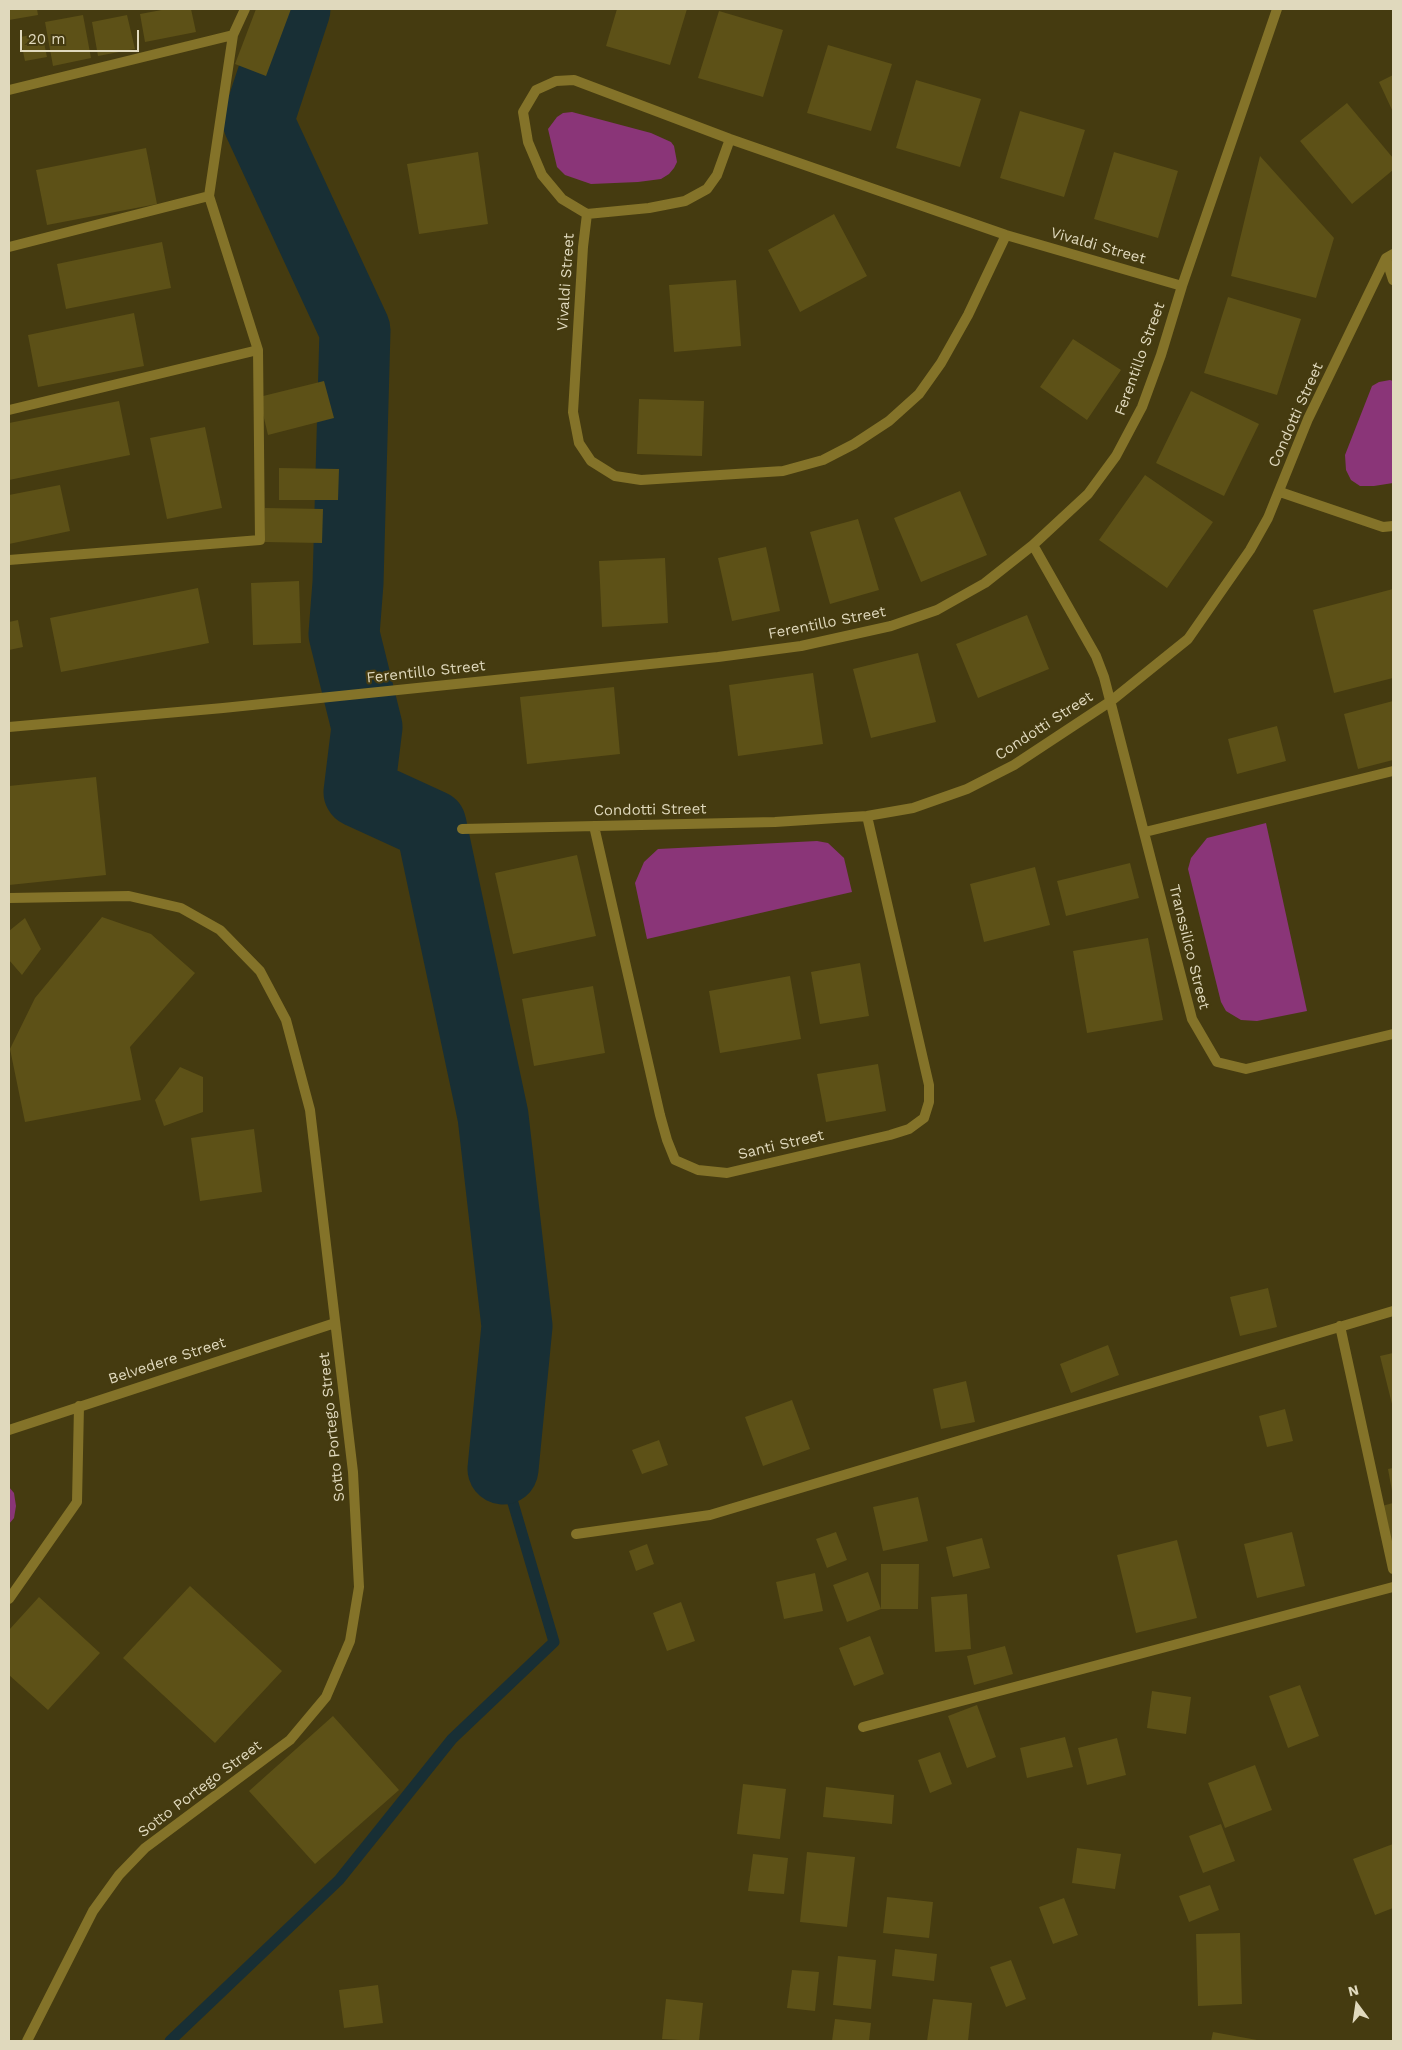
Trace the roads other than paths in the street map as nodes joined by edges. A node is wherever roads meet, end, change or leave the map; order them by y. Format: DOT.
graph roads {
  1 [pos="245,9"];
  2 [pos="1277,9"];
  3 [pos="233,35"];
  4 [pos="9,90"];
  5 [pos="730,139"];
  6 [pos="209,196"];
  7 [pos="587,214"];
  8 [pos="1006,235"];
  9 [pos="9,247"];
  10 [pos="1390,256"];
  11 [pos="1393,280"];
  12 [pos="1182,286"];
  13 [pos="258,350"];
  14 [pos="9,410"];
  15 [pos="1280,492"];
  16 [pos="1393,526"];
  17 [pos="1033,545"];
  18 [pos="9,560"];
  19 [pos="1111,701"];
  20 [pos="9,727"];
  21 [pos="1393,770"];
  22 [pos="867,816"];
  23 [pos="594,826"];
  24 [pos="462,829"];
  25 [pos="1145,832"];
  26 [pos="9,898"];
  27 [pos="1393,1034"];
  28 [pos="1393,1311"];
  29 [pos="335,1322"];
  30 [pos="1340,1326"];
  31 [pos="79,1406"];
  32 [pos="9,1430"];
  33 [pos="576,1534"];
  34 [pos="1393,1569"];
  35 [pos="1393,1587"];
  36 [pos="9,1599"];
  37 [pos="863,1727"];
  38 [pos="27,2041"];
  1 -- 3 [label="street"];
  2 -- 12 [label="street, Ferentillo Street"];
  3 -- 4 [label="street"];
  3 -- 6 [label="street"];
  5 -- 7 [label="street"];
  5 -- 7 [label="street, Vivaldi Street"];
  5 -- 8 [label="street, Vivaldi Street"];
  6 -- 9 [label="street"];
  6 -- 13 [label="street"];
  7 -- 8 [label="street, Vivaldi Street"];
  8 -- 12 [label="street, Vivaldi Street"];
  10 -- 11 [label="street"];
  10 -- 15 [label="street, Condotti Street"];
  12 -- 17 [label="street, Ferentillo Street"];
  13 -- 14 [label="street"];
  13 -- 18 [label="street"];
  15 -- 16 [label="street"];
  15 -- 19 [label="street, Condotti Street"];
  17 -- 19 [label="street, Transsilico Street"];
  17 -- 20 [label="street, Ferentillo Street"];
  19 -- 22 [label="street, Condotti Street"];
  19 -- 25 [label="street, Transsilico Street"];
  21 -- 25 [label="street"];
  22 -- 23 [label="street, Condotti Street"];
  22 -- 23 [label="street, Santi Street"];
  23 -- 24 [label="street, Condotti Street"];
  25 -- 27 [label="street, Transsilico Street"];
  26 -- 29 [label="street, Sotto Portego Street"];
  28 -- 30 [label="street"];
  29 -- 31 [label="street, Belvedere Street"];
  29 -- 38 [label="street, Sotto Portego Street"];
  30 -- 33 [label="street"];
  30 -- 34 [label="street"];
  31 -- 32 [label="street, Belvedere Street"];
  31 -- 36 [label="street"];
  35 -- 37 [label="street"];
}
